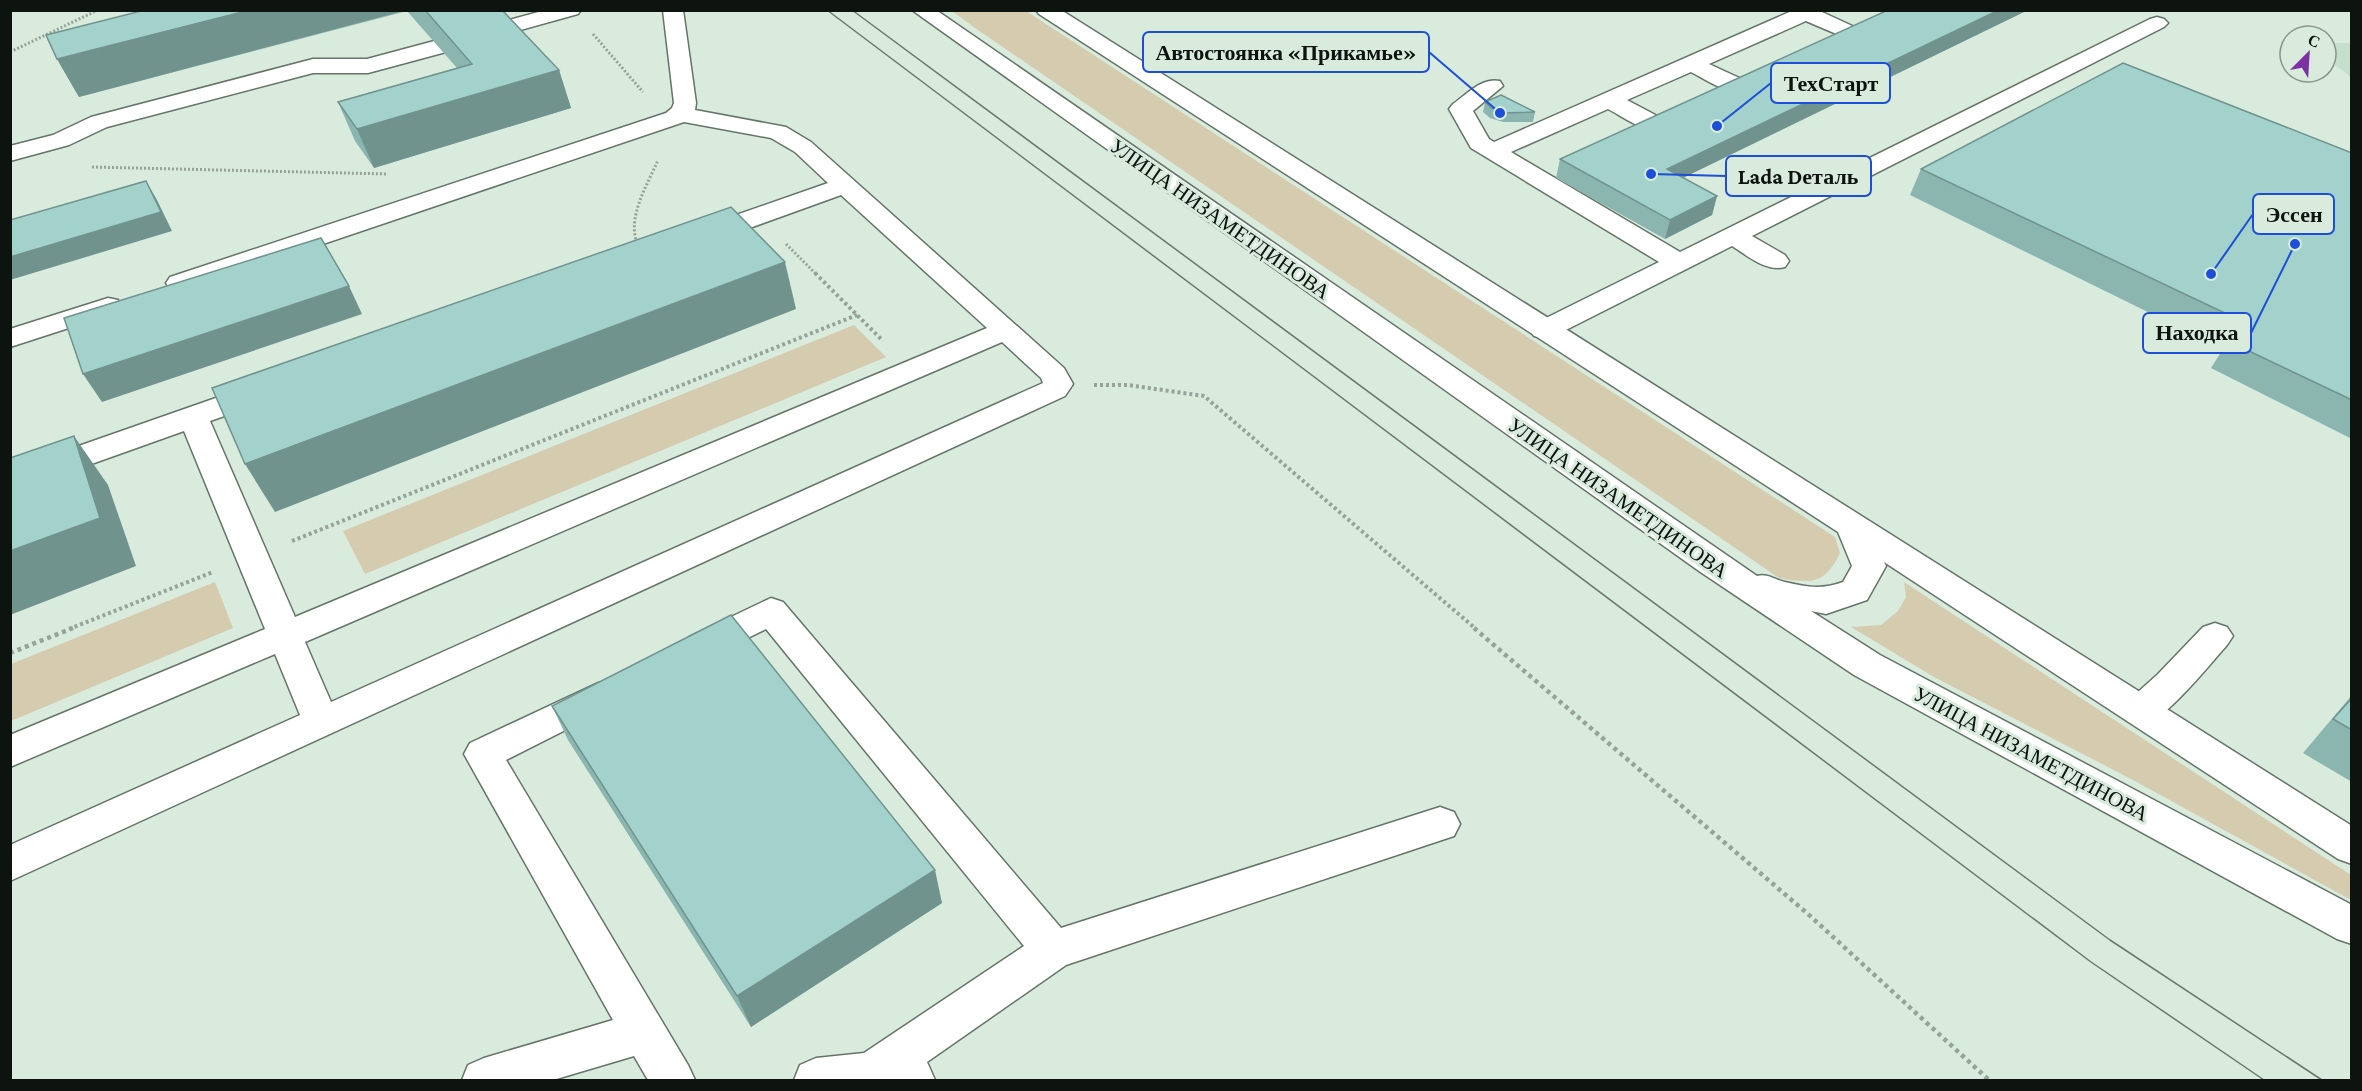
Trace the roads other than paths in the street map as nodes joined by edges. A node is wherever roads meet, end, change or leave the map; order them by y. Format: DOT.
graph roads {
  1 [pos="571,10"];
  2 [pos="673,10"];
  3 [pos="922,10"];
  4 [pos="1046,10"];
  5 [pos="1810,12"];
  6 [pos="2157,23"];
  7 [pos="499,30"];
  8 [pos="1853,35"];
  9 [pos="438,47"];
  10 [pos="1692,64"];
  11 [pos="1491,86"];
  12 [pos="1740,87"];
  13 [pos="1609,100"];
  14 [pos="674,118"];
  15 [pos="1655,124"];
  16 [pos="1492,151"];
  17 [pos="10,154"];
  18 [pos="845,185"];
  19 [pos="1733,236"];
  20 [pos="648,255"];
  21 [pos="1776,261"];
  22 [pos="1678,262"];
  23 [pos="1006,330"];
  24 [pos="1544,330"];
  25 [pos="10,339"];
  26 [pos="289,383"];
  27 [pos="193,417"];
  28 [pos="10,482"];
  29 [pos="1850,523"];
  30 [pos="1711,563"];
  31 [pos="285,635"];
  32 [pos="2215,636"];
  33 [pos="675,659"];
  34 [pos="633,680"];
  35 [pos="2141,711"];
  36 [pos="322,723"];
  37 [pos="10,752"];
  38 [pos="1440,824"];
  39 [pos="2352,847"];
  40 [pos="10,864"];
  41 [pos="2352,926"];
  42 [pos="1053,950"];
  43 [pos="643,1032"];
  44 [pos="905,1069"];
  45 [pos="484,1080"];
  46 [pos="672,1080"];
  47 [pos="816,1080"];
  1 -- 7 [label="main road"];
  2 -- 14 [label="main road"];
  3 -- 30 [label="main road, УЛИЦА НИЗАМЕТДИНОВА"];
  4 -- 24 [label="main road"];
  5 -- 8 [label="main road"];
  5 -- 10 [label="main road"];
  6 -- 19 [label="main road"];
  9 -- 17 [label="main road"];
  10 -- 12 [label="main road"];
  10 -- 13 [label="main road"];
  11 -- 16 [label="main road"];
  13 -- 15 [label="main road"];
  13 -- 16 [label="main road"];
  14 -- 18 [label="main road"];
  14 -- 25 [label="main road"];
  16 -- 22 [label="main road"];
  18 -- 20 [label="main road"];
  18 -- 23 [label="main road"];
  19 -- 21 [label="main road"];
  19 -- 22 [label="main road"];
  22 -- 24 [label="main road"];
  23 -- 31 [label="main road"];
  23 -- 36 [label="main road"];
  24 -- 29 [label="main road"];
  26 -- 27 [label="main road"];
  27 -- 28 [label="main road"];
  27 -- 31 [label="main road"];
  29 -- 30 [label="main road"];
  29 -- 35 [label="main road"];
  30 -- 41 [label="main road, УЛИЦА НИЗАМЕТДИНОВА"];
  31 -- 36 [label="main road"];
  31 -- 37 [label="main road"];
  32 -- 35 [label="main road"];
  33 -- 42 [label="main road"];
  34 -- 43 [label="main road"];
  35 -- 39 [label="main road"];
  36 -- 40 [label="main road"];
  38 -- 42 [label="main road"];
  42 -- 44 [label="main road"];
  43 -- 45 [label="main road"];
  43 -- 46 [label="main road"];
  44 -- 47 [label="main road"];
}
